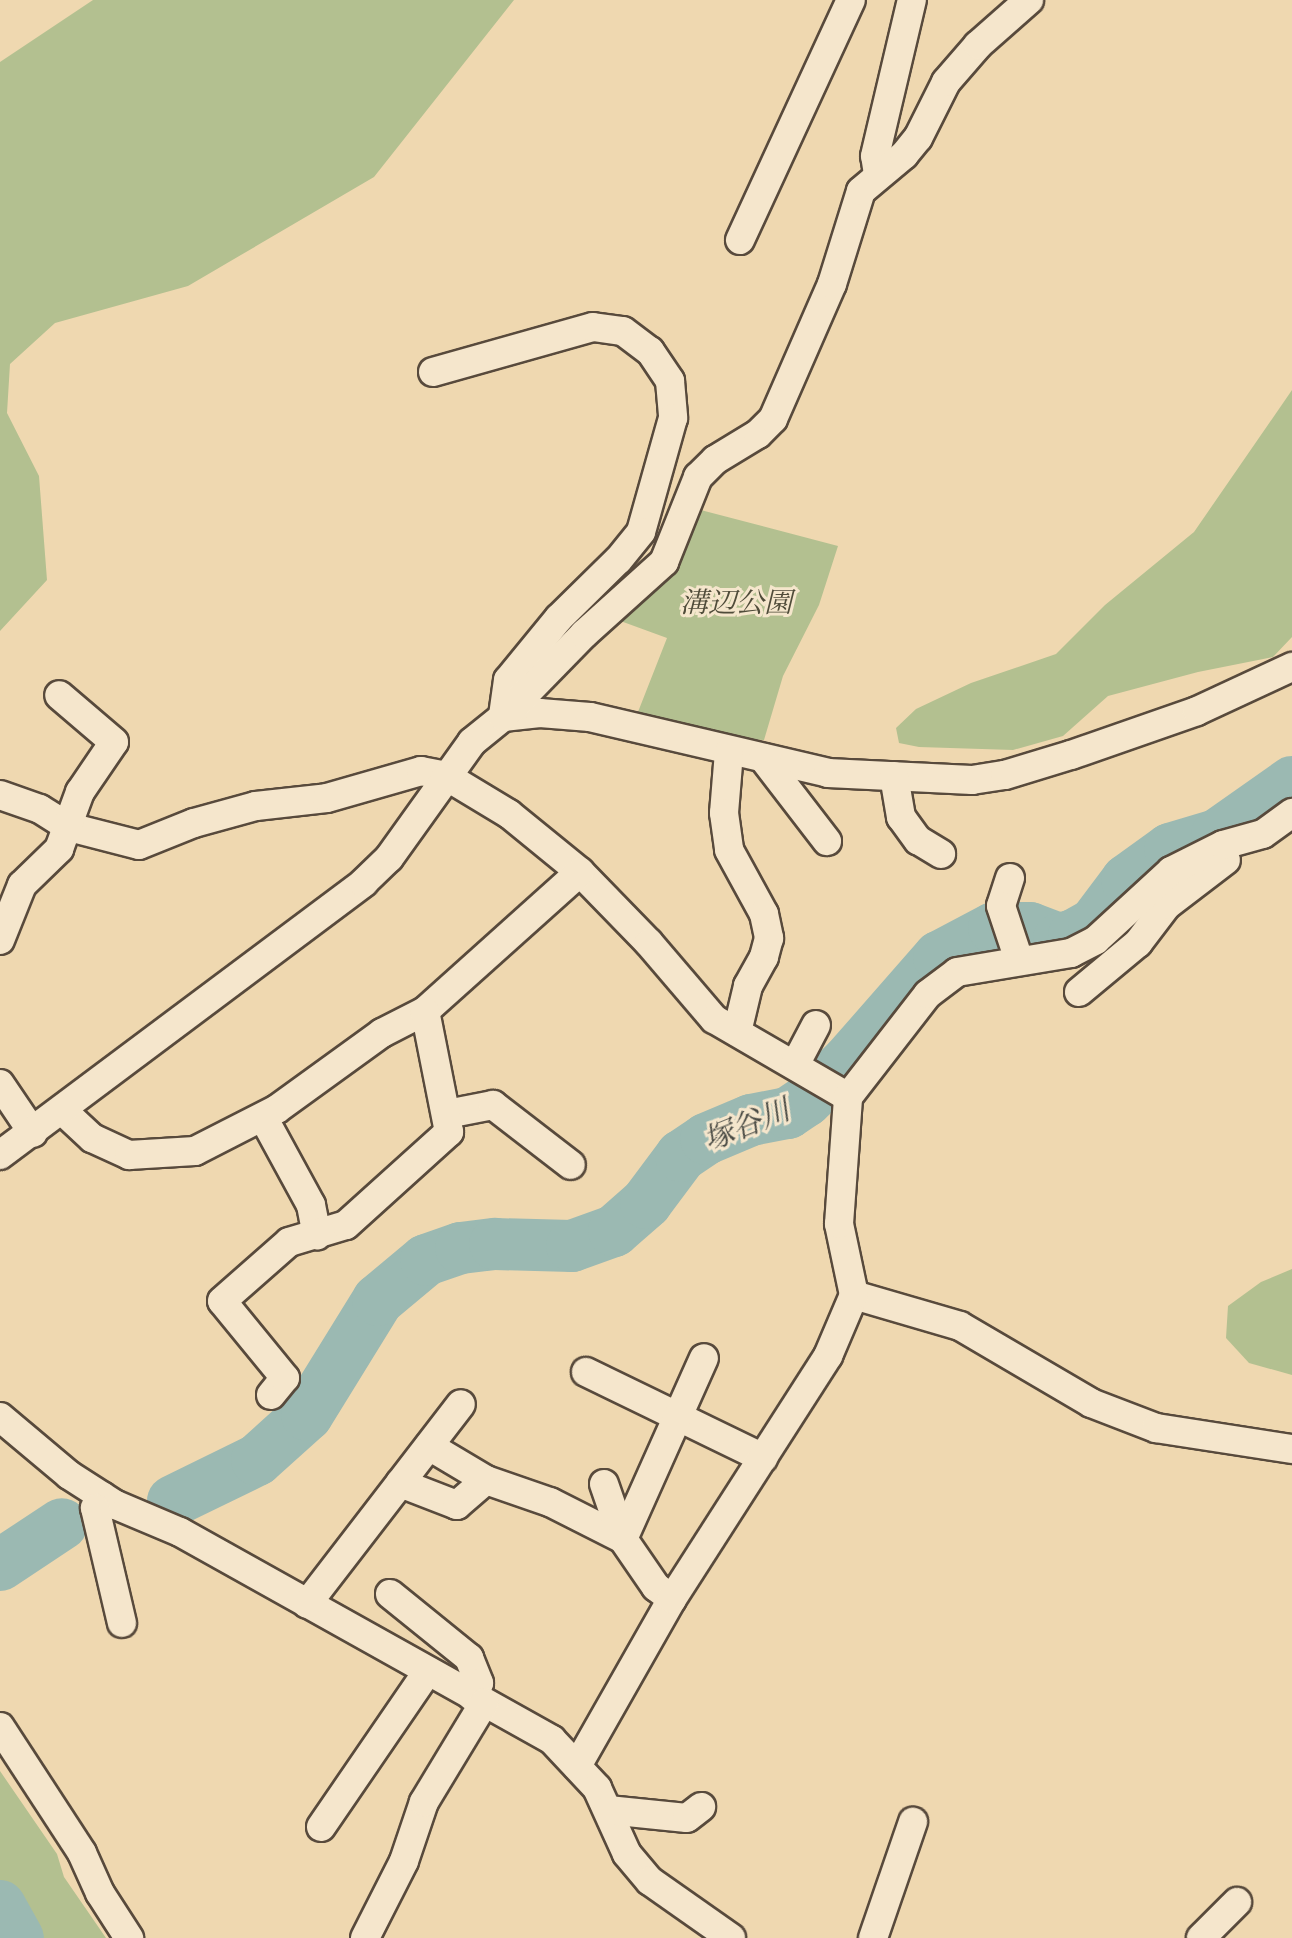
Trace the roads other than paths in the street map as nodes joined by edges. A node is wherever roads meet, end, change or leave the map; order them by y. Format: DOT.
graph roads {
  1 [pos="851,0"];
  2 [pos="912,0"];
  3 [pos="1029,0"];
  4 [pos="878,174"];
  5 [pos="740,240"];
  6 [pos="433,372"];
  7 [pos="1292,667"];
  8 [pos="59,695"];
  9 [pos="503,717"];
  10 [pos="729,752"];
  11 [pos="763,758"];
  12 [pos="446,776"];
  13 [pos="894,776"];
  14 [pos="0,795"];
  15 [pos="1292,813"];
  16 [pos="69,827"];
  17 [pos="1263,834"];
  18 [pos="827,841"];
  19 [pos="941,854"];
  20 [pos="580,872"];
  21 [pos="1010,878"];
  22 [pos="1011,939"];
  23 [pos="0,940"];
  24 [pos="1079,992"];
  25 [pos="425,1011"];
  26 [pos="816,1025"];
  27 [pos="737,1032"];
  28 [pos="802,1070"];
  29 [pos="0,1084"];
  30 [pos="842,1093"];
  31 [pos="63,1111"];
  32 [pos="447,1114"];
  33 [pos="263,1117"];
  34 [pos="33,1133"];
  35 [pos="0,1155"];
  36 [pos="571,1165"];
  37 [pos="317,1235"];
  38 [pos="854,1295"];
  39 [pos="704,1358"];
  40 [pos="586,1372"];
  41 [pos="271,1395"];
  42 [pos="461,1404"];
  43 [pos="677,1416"];
  44 [pos="0,1417"];
  45 [pos="429,1446"];
  46 [pos="1292,1449"];
  47 [pos="763,1458"];
  48 [pos="486,1480"];
  49 [pos="400,1483"];
  50 [pos="604,1484"];
  51 [pos="102,1496"];
  52 [pos="623,1539"];
  53 [pos="390,1594"];
  54 [pos="672,1599"];
  55 [pos="307,1604"];
  56 [pos="122,1623"];
  57 [pos="428,1671"];
  58 [pos="478,1699"];
  59 [pos="0,1727"];
  60 [pos="577,1766"];
  61 [pos="701,1807"];
  62 [pos="608,1810"];
  63 [pos="913,1822"];
  64 [pos="321,1827"];
  65 [pos="1237,1902"];
  66 [pos="696,1929"];
  67 [pos="129,1938"];
  68 [pos="365,1938"];
  69 [pos="731,1938"];
  70 [pos="873,1938"];
  71 [pos="1201,1938"];
  1 -- 5 [label="street"];
  2 -- 4 [label="street"];
  3 -- 4 [label="street"];
  4 -- 9 [label="street"];
  6 -- 9 [label="street"];
  7 -- 13 [label="street"];
  8 -- 16 [label="street"];
  9 -- 10 [label="street"];
  9 -- 12 [label="street"];
  10 -- 11 [label="street"];
  10 -- 27 [label="street"];
  11 -- 13 [label="street"];
  11 -- 18 [label="street"];
  12 -- 16 [label="street"];
  12 -- 20 [label="street"];
  12 -- 31 [label="street"];
  13 -- 19 [label="street"];
  14 -- 16 [label="street"];
  15 -- 17 [label="street"];
  16 -- 23 [label="street"];
  17 -- 22 [label="street"];
  17 -- 24 [label="street"];
  20 -- 25 [label="street"];
  20 -- 27 [label="street"];
  21 -- 22 [label="street"];
  22 -- 30 [label="street"];
  25 -- 32 [label="street"];
  25 -- 33 [label="street"];
  26 -- 28 [label="street"];
  27 -- 28 [label="street"];
  28 -- 30 [label="street"];
  29 -- 34 [label="street"];
  30 -- 38 [label="street"];
  31 -- 33 [label="street"];
  31 -- 34 [label="street"];
  32 -- 36 [label="street"];
  32 -- 37 [label="street"];
  33 -- 37 [label="street"];
  34 -- 35 [label="street"];
  37 -- 41 [label="street"];
  38 -- 46 [label="street"];
  38 -- 47 [label="street"];
  39 -- 43 [label="street"];
  40 -- 43 [label="street"];
  42 -- 45 [label="street"];
  43 -- 47 [label="street"];
  43 -- 52 [label="street"];
  44 -- 51 [label="street"];
  45 -- 48 [label="street"];
  45 -- 49 [label="street"];
  47 -- 54 [label="street"];
  48 -- 49 [label="street"];
  48 -- 52 [label="street"];
  49 -- 55 [label="street"];
  50 -- 52 [label="street"];
  51 -- 55 [label="street"];
  51 -- 56 [label="street"];
  52 -- 54 [label="street"];
  53 -- 58 [label="street"];
  54 -- 60 [label="street"];
  55 -- 57 [label="street"];
  57 -- 58 [label="street"];
  57 -- 64 [label="street"];
  58 -- 60 [label="street"];
  58 -- 68 [label="street"];
  59 -- 67 [label="street"];
  60 -- 62 [label="street"];
  61 -- 62 [label="street"];
  62 -- 66 [label="street"];
  63 -- 70 [label="street"];
  65 -- 71 [label="street"];
  66 -- 69 [label="street"];
}
